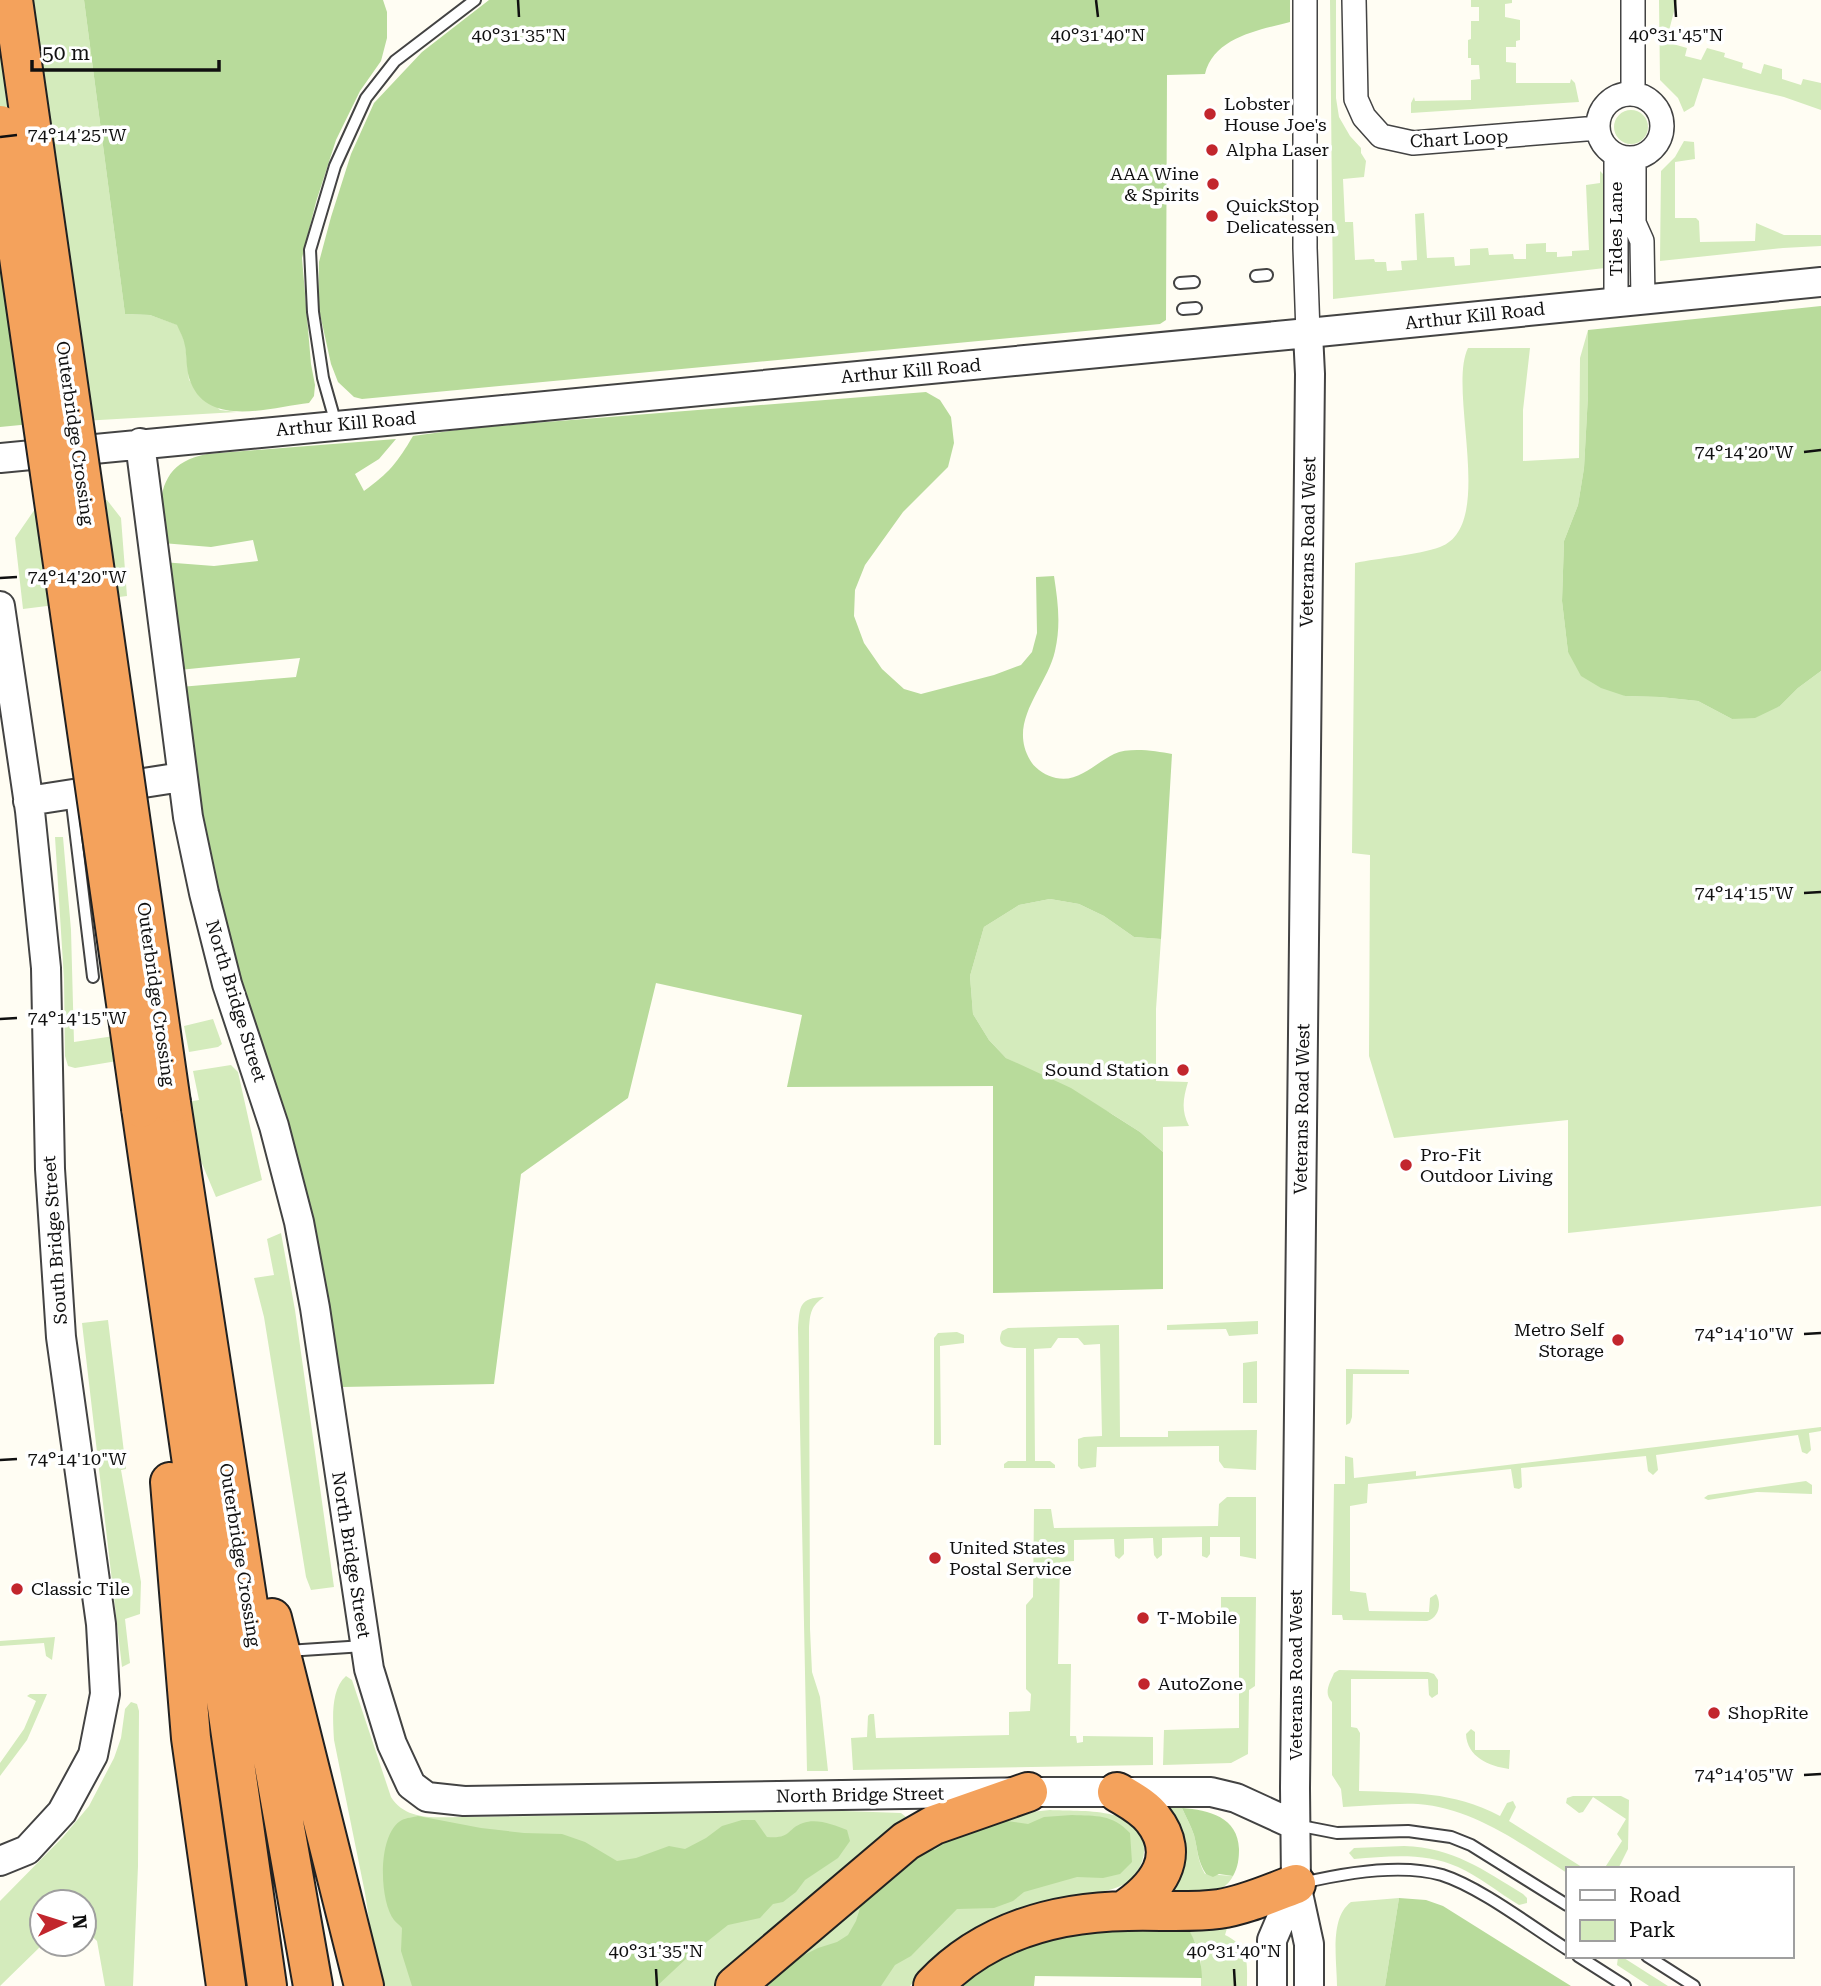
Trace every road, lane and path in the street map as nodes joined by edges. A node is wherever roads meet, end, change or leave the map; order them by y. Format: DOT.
graph roads {
  1 [pos="13,0"];
  2 [pos="475,0"];
  3 [pos="1305,0"];
  4 [pos="1354,0"];
  5 [pos="1633,0"];
  6 [pos="1633,94"];
  7 [pos="0,125"];
  8 [pos="1598,128"];
  9 [pos="1633,156"];
  10 [pos="1194,282"];
  11 [pos="1821,282"];
  12 [pos="1180,283"];
  13 [pos="1630,301"];
  14 [pos="1196,308"];
  15 [pos="1183,310"];
  16 [pos="1308,333"];
  17 [pos="336,425"];
  18 [pos="140,443"];
  19 [pos="0,457"];
  20 [pos="0,606"];
  21 [pos="183,778"];
  22 [pos="71,795"];
  23 [pos="29,801"];
  24 [pos="93,977"];
  25 [pos="156,1105"];
  26 [pos="159,1232"];
  27 [pos="222,1439"];
  28 [pos="364,1646"];
  29 [pos="281,1651"];
  30 [pos="1028,1792"];
  31 [pos="1117,1792"];
  32 [pos="1295,1825"];
  33 [pos="27,1850"];
  34 [pos="0,1861"];
  35 [pos="0,1879"];
  36 [pos="1296,1884"];
  37 [pos="1566,1904"];
  38 [pos="1123,1911"];
  39 [pos="1566,1948"];
  40 [pos="1584,1958"];
  41 [pos="1650,1958"];
  42 [pos="223,1977"];
  43 [pos="267,1986"];
  44 [pos="313,1986"];
  45 [pos="364,1986"];
  46 [pos="735,1986"];
  47 [pos="933,1986"];
  48 [pos="1272,1986"];
  49 [pos="1309,1986"];
  50 [pos="1625,1986"];
  51 [pos="1694,1986"];
  1 -- 25 [label="highway, Outerbridge Crossing, bridge"];
  2 -- 17 [label="lane"];
  3 -- 16 [label="street"];
  4 -- 8 [label="street, Chart Loop"];
  5 -- 6 [label="street"];
  6 -- 8 [label="street"];
  6 -- 9 [label="street, Tides Lane"];
  7 -- 25 [label="highway, Outerbridge Crossing, bridge"];
  8 -- 9 [label="street"];
  9 -- 13 [label="street, Tides Lane"];
  9 -- 13 [label="street, Tides Lane"];
  10 -- 12 [label="lane"];
  11 -- 13 [label="street, Arthur Kill Road"];
  13 -- 16 [label="street, Arthur Kill Road"];
  14 -- 15 [label="lane"];
  16 -- 17 [label="street, Arthur Kill Road"];
  16 -- 32 [label="street, Veterans Road West"];
  17 -- 18 [label="street, Arthur Kill Road"];
  18 -- 19 [label="street, Arthur Kill Road"];
  18 -- 21 [label="street, North Bridge Street"];
  20 -- 23 [label="street, South Bridge Street"];
  21 -- 22 [label="street"];
  21 -- 28 [label="street, North Bridge Street"];
  22 -- 23 [label="street"];
  22 -- 24 [label="lane"];
  23 -- 33 [label="street, South Bridge Street"];
  25 -- 26 [label="highway, Outerbridge Crossing"];
  25 -- 27 [label="highway, Outerbridge Crossing"];
  26 -- 42 [label="highway"];
  26 -- 43 [label="highway, Outerbridge Crossing"];
  27 -- 29 [label="highway"];
  27 -- 44 [label="highway, Outerbridge Crossing"];
  28 -- 29 [label="lane"];
  28 -- 30 [label="street, North Bridge Street"];
  29 -- 45 [label="highway"];
  30 -- 31 [label="street, North Bridge Street"];
  30 -- 46 [label="highway"];
  31 -- 32 [label="street, North Bridge Street"];
  31 -- 38 [label="highway"];
  32 -- 36 [label="street, Veterans Road West"];
  32 -- 37 [label="lane"];
  33 -- 34 [label="street, South Bridge Street"];
  33 -- 35 [label="street, South Bridge Street"];
  36 -- 38 [label="highway"];
  36 -- 39 [label="lane"];
  36 -- 48 [label="street, Veterans Road West"];
  36 -- 49 [label="street, Veterans Road West"];
  38 -- 47 [label="highway"];
  40 -- 50 [label="lane"];
  41 -- 51 [label="lane"];
}
